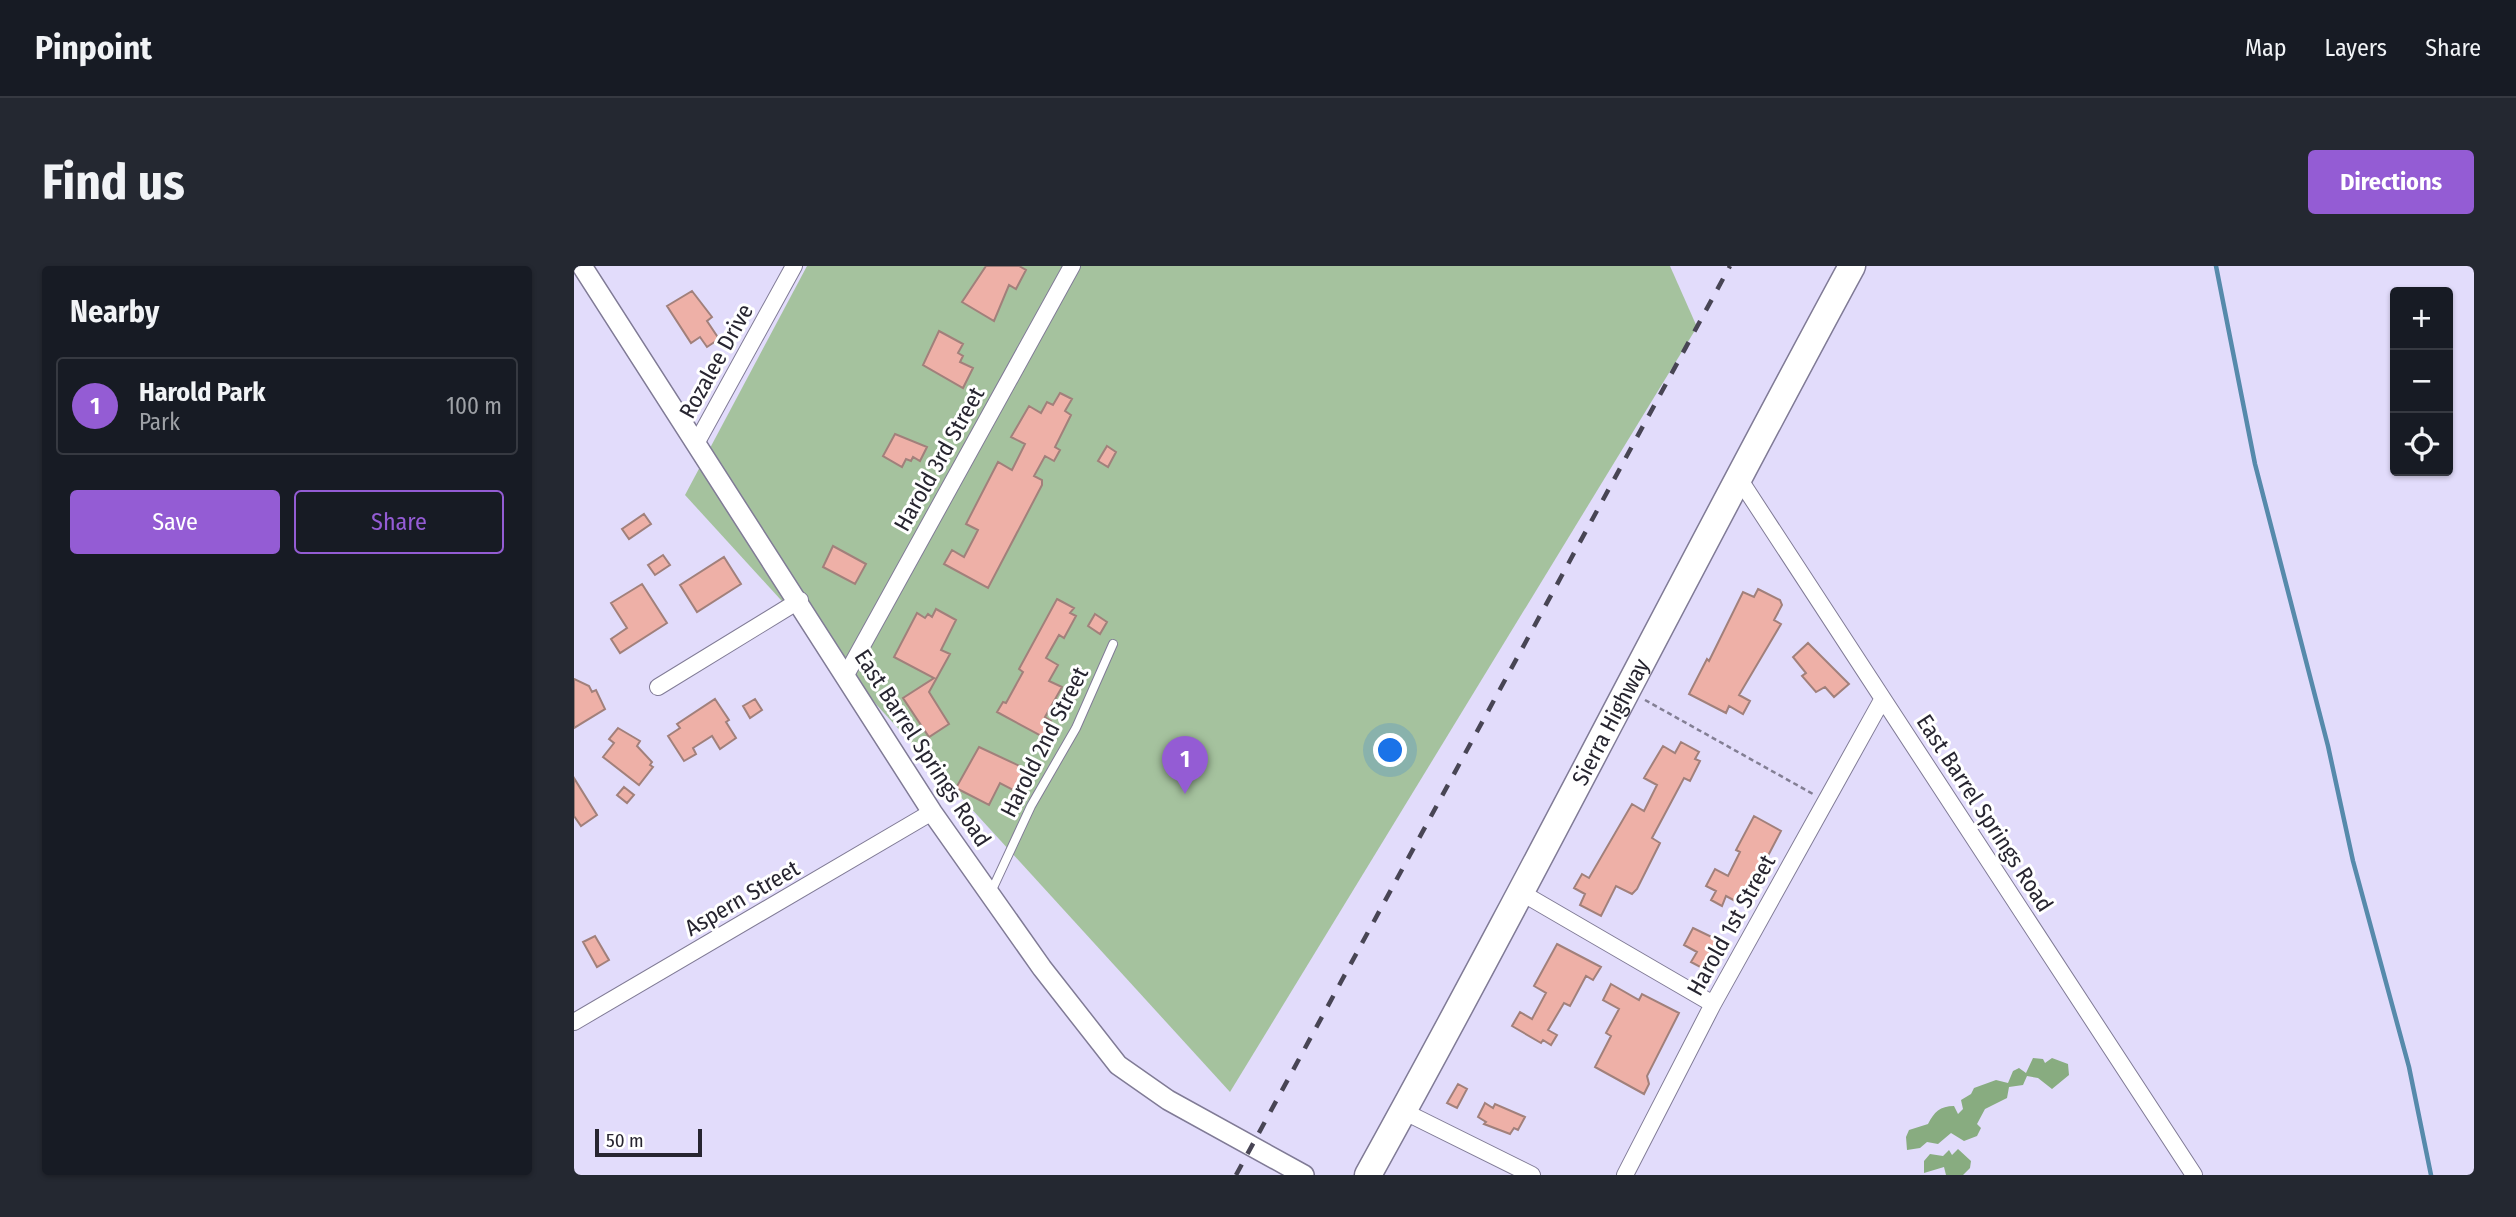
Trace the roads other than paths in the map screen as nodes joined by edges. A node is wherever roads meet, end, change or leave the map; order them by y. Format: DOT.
graph roads {
  1 [pos="582,266"];
  2 [pos="794,266"];
  3 [pos="1072,266"];
  4 [pos="1852,266"];
  5 [pos="697,442"];
  6 [pos="1738,477"];
  7 [pos="800,600"];
  8 [pos="1112,644"];
  9 [pos="846,675"];
  10 [pos="658,687"];
  11 [pos="1882,700"];
  12 [pos="932,812"];
  13 [pos="1522,893"];
  14 [pos="990,895"];
  15 [pos="1713,1004"];
  16 [pos="574,1022"];
  17 [pos="1403,1111"];
  18 [pos="1304,1175"];
  19 [pos="1368,1175"];
  20 [pos="1532,1175"];
  21 [pos="1625,1175"];
  22 [pos="2194,1175"];
  1 -- 5 [label="street, East Barrel Springs Road"];
  2 -- 5 [label="street, Rozalee Drive"];
  3 -- 9 [label="street, Harold 3rd Street"];
  4 -- 6 [label="highway, Sierra Highway"];
  5 -- 7 [label="street, East Barrel Springs Road"];
  6 -- 11 [label="street, East Barrel Springs Road"];
  6 -- 13 [label="highway, Sierra Highway"];
  7 -- 9 [label="street, East Barrel Springs Road"];
  7 -- 10 [label="street"];
  8 -- 14 [label="lane, Harold 2nd Street"];
  9 -- 12 [label="street, East Barrel Springs Road"];
  11 -- 15 [label="street, Harold 1st Street"];
  11 -- 22 [label="street, East Barrel Springs Road"];
  12 -- 14 [label="street, East Barrel Springs Road"];
  12 -- 16 [label="street, Aspern Street"];
  13 -- 15 [label="street"];
  13 -- 17 [label="highway, Sierra Highway"];
  14 -- 18 [label="street, East Barrel Springs Road"];
  15 -- 21 [label="street, Harold 1st Street"];
  17 -- 19 [label="highway, Sierra Highway"];
  17 -- 20 [label="street"];
}
